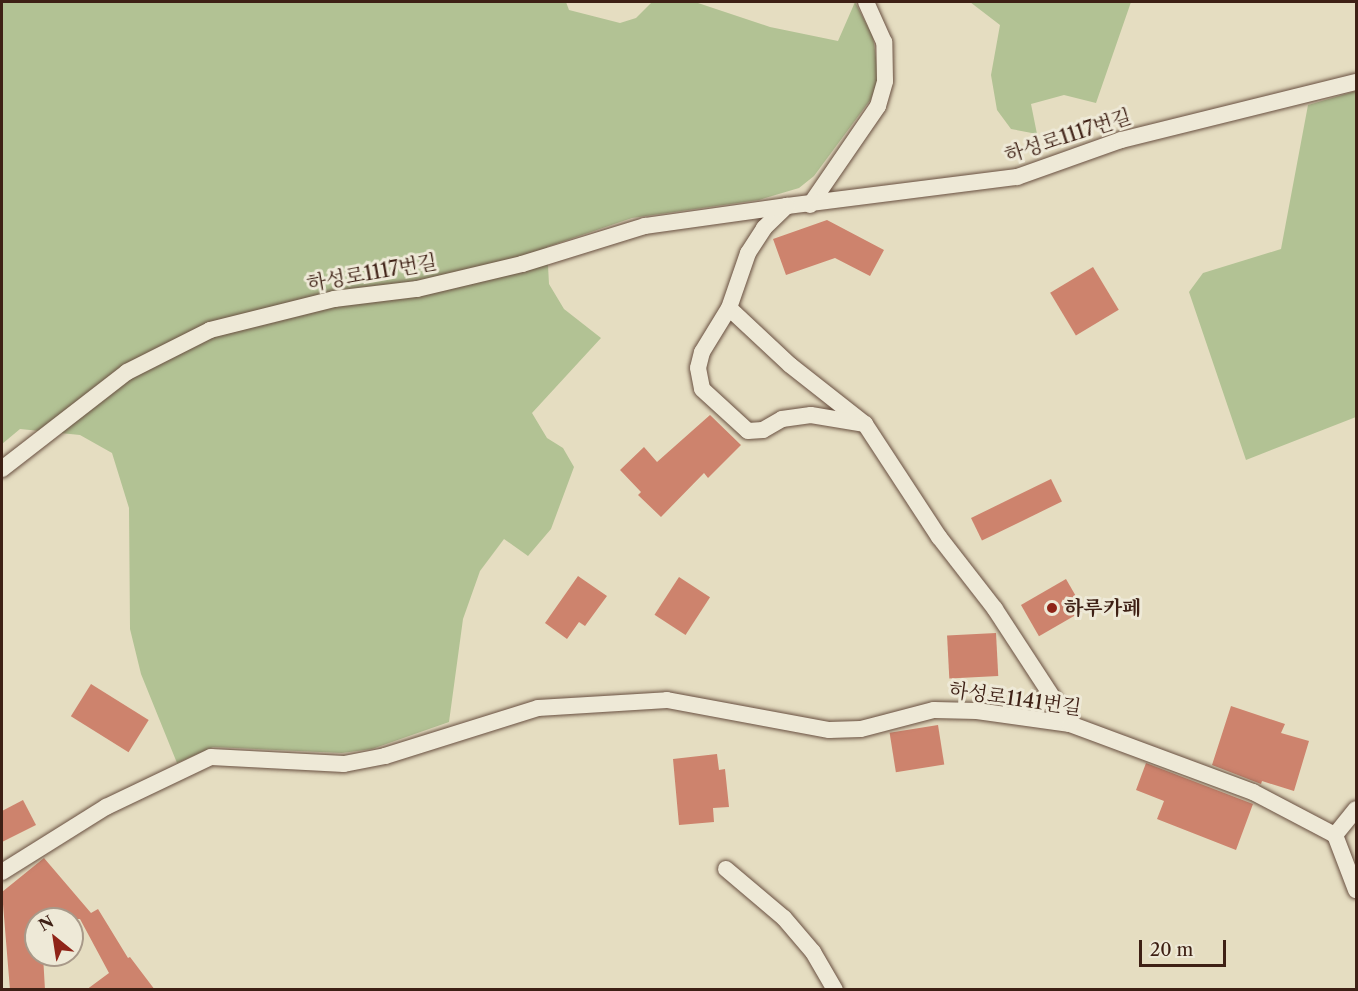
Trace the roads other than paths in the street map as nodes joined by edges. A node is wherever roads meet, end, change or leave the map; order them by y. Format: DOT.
graph roads {
  1 [pos="866,2"];
  2 [pos="1356,82"];
  3 [pos="810,205"];
  4 [pos="787,206"];
  5 [pos="729,308"];
  6 [pos="865,424"];
  7 [pos="2,469"];
  8 [pos="1070,724"];
  9 [pos="1356,809"];
  10 [pos="1335,836"];
  11 [pos="726,869"];
  12 [pos="2,872"];
  13 [pos="1356,890"];
  14 [pos="835,990"];
  1 -- 3 [label="lane"];
  2 -- 3 [label="lane, 하성로1117번길"];
  3 -- 4 [label="lane, 하성로1117번길"];
  4 -- 5 [label="lane"];
  4 -- 7 [label="lane, 하성로1117번길"];
  5 -- 6 [label="lane"];
  5 -- 6 [label="lane"];
  6 -- 8 [label="lane"];
  8 -- 10 [label="lane, 하성로1141번길"];
  8 -- 12 [label="lane, 하성로1141번길"];
  9 -- 10 [label="lane"];
  10 -- 13 [label="lane"];
  11 -- 14 [label="lane"];
}
